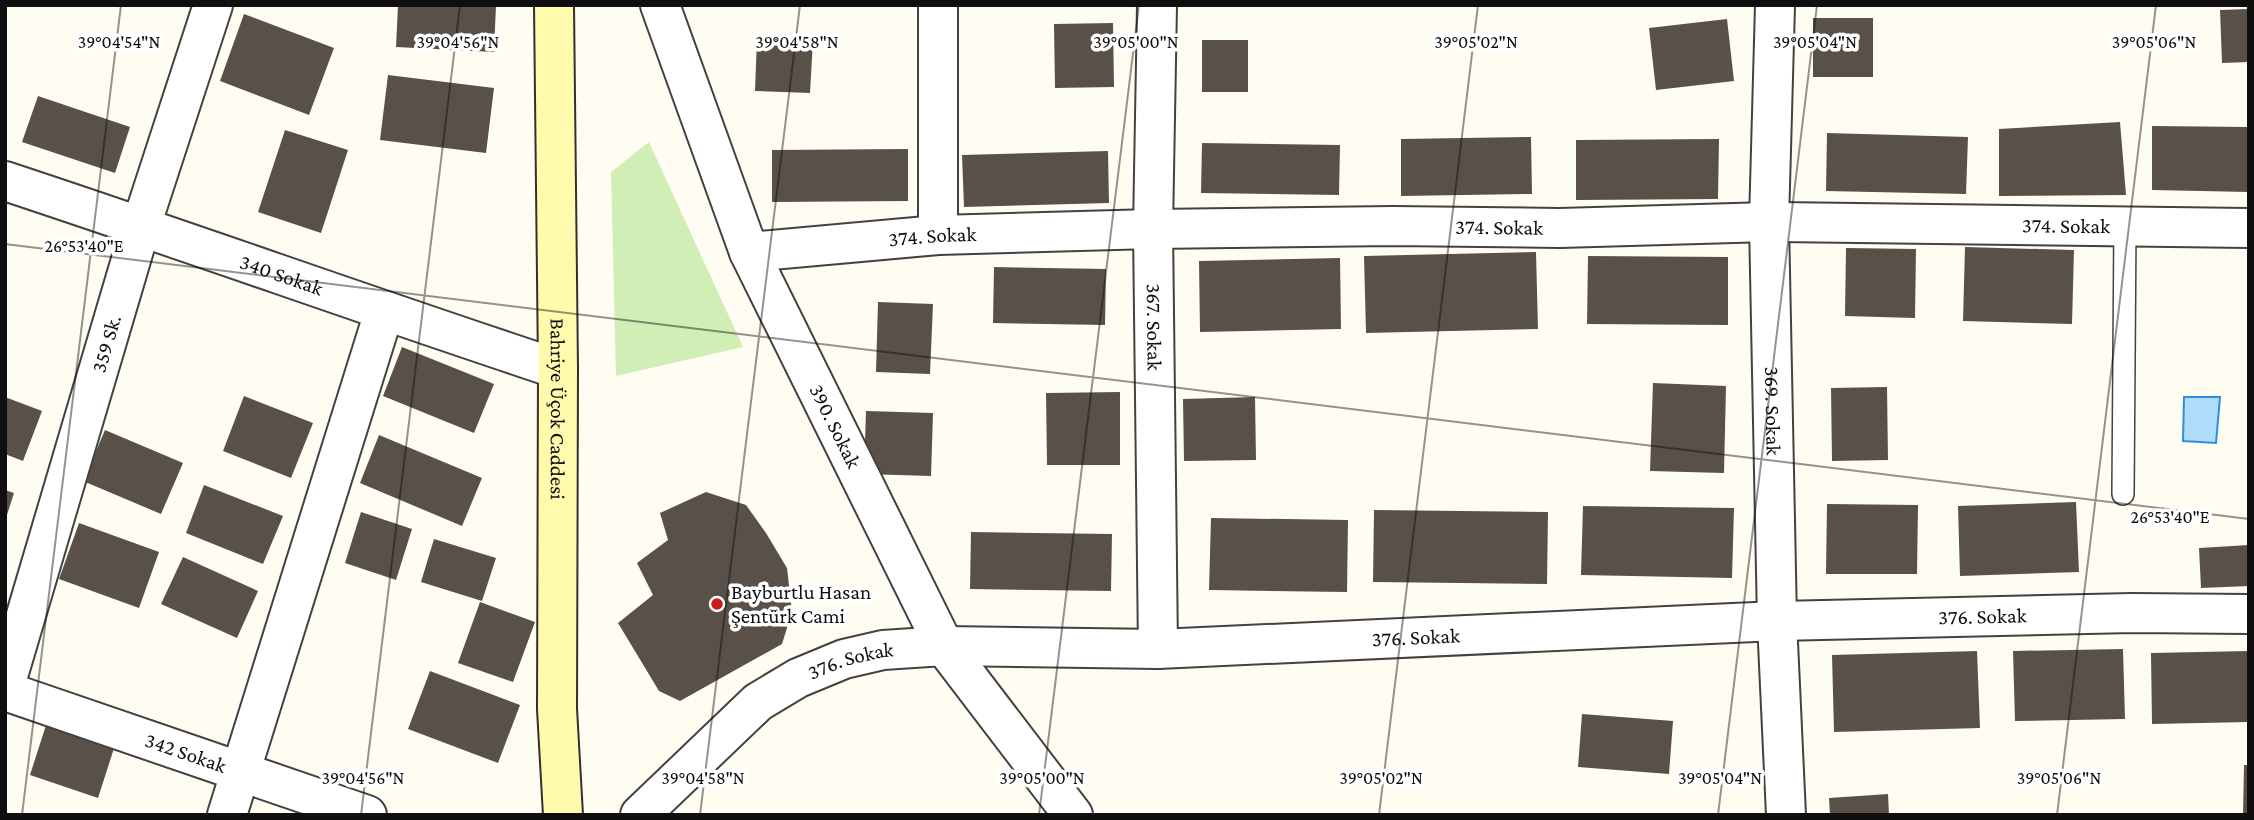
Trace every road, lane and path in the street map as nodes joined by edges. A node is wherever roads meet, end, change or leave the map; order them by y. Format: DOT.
graph roads {
  1 [pos="213,5"];
  2 [pos="554,5"];
  3 [pos="660,5"];
  4 [pos="938,5"];
  5 [pos="1157,5"];
  6 [pos="1775,5"];
  7 [pos="5,181"];
  8 [pos="1769,222"];
  9 [pos="2125,224"];
  10 [pos="141,226"];
  11 [pos="2249,228"];
  12 [pos="1153,229"];
  13 [pos="937,235"];
  14 [pos="749,252"];
  15 [pos="384,312"];
  16 [pos="558,369"];
  17 [pos="2123,494"];
  18 [pos="2249,614"];
  19 [pos="1777,621"];
  20 [pos="944,646"];
  21 [pos="1158,649"];
  22 [pos="5,685"];
  23 [pos="5,691"];
  24 [pos="241,772"];
  25 [pos="227,815"];
  26 [pos="367,815"];
  27 [pos="563,815"];
  28 [pos="640,815"];
  29 [pos="1073,815"];
  30 [pos="1786,815"];
  1 -- 10 [label="street, 359 Sk."];
  2 -- 16 [label="street, Bahriye Üçok Caddesi"];
  3 -- 14 [label="street, 390. Sokak"];
  4 -- 13 [label="street"];
  5 -- 12 [label="street, 367. Sokak"];
  6 -- 8 [label="street, 369. Sokak"];
  7 -- 10 [label="street, 340 Sokak"];
  8 -- 9 [label="street, 374. Sokak"];
  8 -- 12 [label="street, 374. Sokak"];
  8 -- 19 [label="street, 369. Sokak"];
  9 -- 11 [label="street, 374. Sokak"];
  9 -- 17 [label="lane"];
  10 -- 15 [label="street, 340 Sokak"];
  10 -- 22 [label="street, 359 Sk."];
  12 -- 13 [label="street, 374. Sokak"];
  12 -- 21 [label="street, 367. Sokak"];
  13 -- 14 [label="street, 374. Sokak"];
  14 -- 20 [label="street, 390. Sokak"];
  15 -- 16 [label="street, 340 Sokak"];
  15 -- 24 [label="street"];
  16 -- 27 [label="street, Bahriye Üçok Caddesi"];
  18 -- 19 [label="street, 376. Sokak"];
  19 -- 21 [label="street, 376. Sokak"];
  19 -- 30 [label="street, 369. Sokak"];
  20 -- 21 [label="street, 376. Sokak"];
  20 -- 28 [label="street, 376. Sokak"];
  20 -- 29 [label="street, 390. Sokak"];
  23 -- 24 [label="street, 342 Sokak"];
  24 -- 25 [label="street"];
  24 -- 26 [label="street, 342 Sokak"];
}
